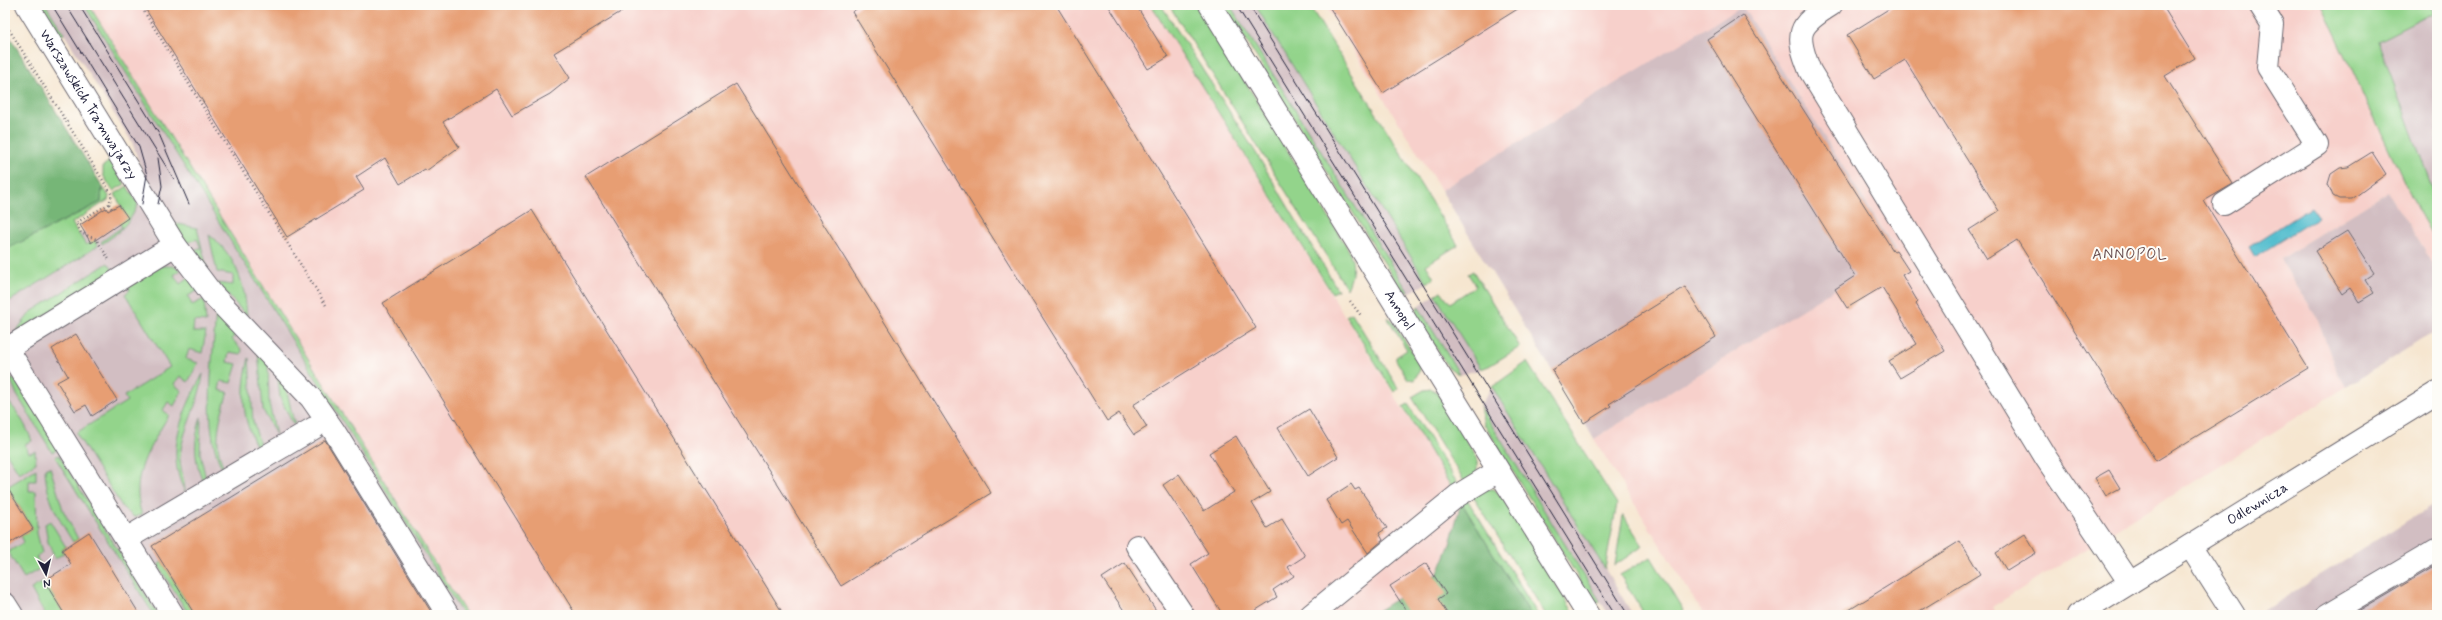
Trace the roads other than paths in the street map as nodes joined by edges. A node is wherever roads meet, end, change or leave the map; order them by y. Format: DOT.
graph roads {
  1 [pos="26,5"];
  2 [pos="1210,5"];
  3 [pos="1831,5"];
  4 [pos="2260,5"];
  5 [pos="2224,204"];
  6 [pos="175,245"];
  7 [pos="6,349"];
  8 [pos="2437,392"];
  9 [pos="314,428"];
  10 [pos="1498,471"];
  11 [pos="126,539"];
  12 [pos="1137,546"];
  13 [pos="2190,546"];
  14 [pos="2437,550"];
  15 [pos="2130,583"];
  16 [pos="5,604"];
  17 [pos="12,615"];
  18 [pos="173,615"];
  19 [pos="448,615"];
  20 [pos="1182,615"];
  21 [pos="1311,615"];
  22 [pos="1588,615"];
  23 [pos="2078,615"];
  24 [pos="2234,615"];
  25 [pos="2327,615"];
  1 -- 6 [label="street, Warszawskich Tramwajarzy"];
  2 -- 10 [label="street, Annopol"];
  3 -- 15 [label="street"];
  4 -- 5 [label="street"];
  6 -- 7 [label="street"];
  6 -- 19 [label="street, Warszawskich Tramwajarzy"];
  7 -- 11 [label="street"];
  8 -- 13 [label="street, Odlewnicza"];
  9 -- 11 [label="street"];
  10 -- 21 [label="street"];
  10 -- 22 [label="street, Annopol"];
  11 -- 18 [label="street"];
  12 -- 20 [label="street"];
  13 -- 15 [label="street, Odlewnicza"];
  13 -- 24 [label="street"];
  14 -- 25 [label="street"];
  15 -- 23 [label="street, Odlewnicza"];
  16 -- 17 [label="street"];
}
